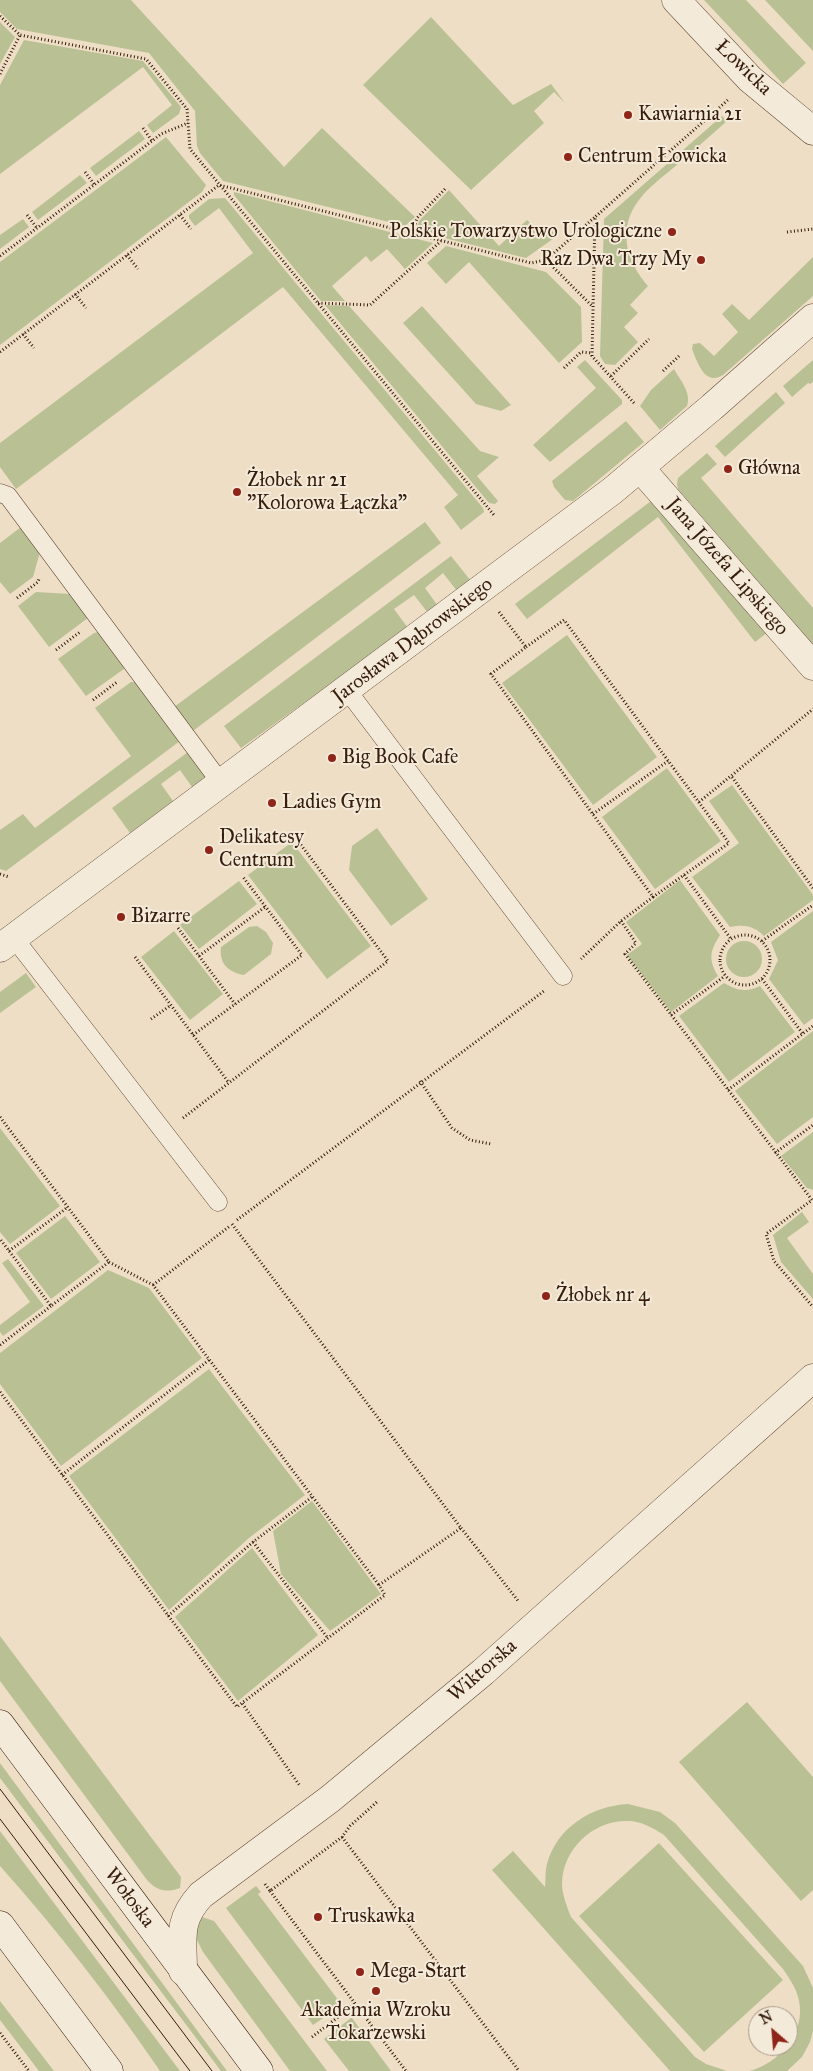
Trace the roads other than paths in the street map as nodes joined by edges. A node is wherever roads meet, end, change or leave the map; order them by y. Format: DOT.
graph roads {
  1 [pos="676,0"];
  2 [pos="813,131"];
  3 [pos="813,318"];
  4 [pos="641,469"];
  5 [pos="0,494"];
  6 [pos="813,666"];
  7 [pos="347,690"];
  8 [pos="221,783"];
  9 [pos="7,943"];
  10 [pos="564,976"];
  11 [pos="218,1202"];
  12 [pos="813,1378"];
  13 [pos="0,1724"];
  14 [pos="0,1925"];
  15 [pos="183,1971"];
  16 [pos="109,2071"];
  17 [pos="259,2071"];
  1 -- 2 [label="street, Łowicka"];
  3 -- 4 [label="street, Jarosława Dąbrowskiego"];
  4 -- 6 [label="street, Jana Józefa Lipskiego"];
  4 -- 7 [label="street, Jarosława Dąbrowskiego"];
  5 -- 8 [label="lane"];
  7 -- 8 [label="street, Jarosława Dąbrowskiego"];
  7 -- 10 [label="lane"];
  8 -- 9 [label="street, Jarosława Dąbrowskiego"];
  9 -- 11 [label="lane"];
  12 -- 15 [label="street, Wiktorska"];
  13 -- 15 [label="street, Wołoska"];
  14 -- 16 [label="street"];
  15 -- 17 [label="street, Wołoska"];
}
